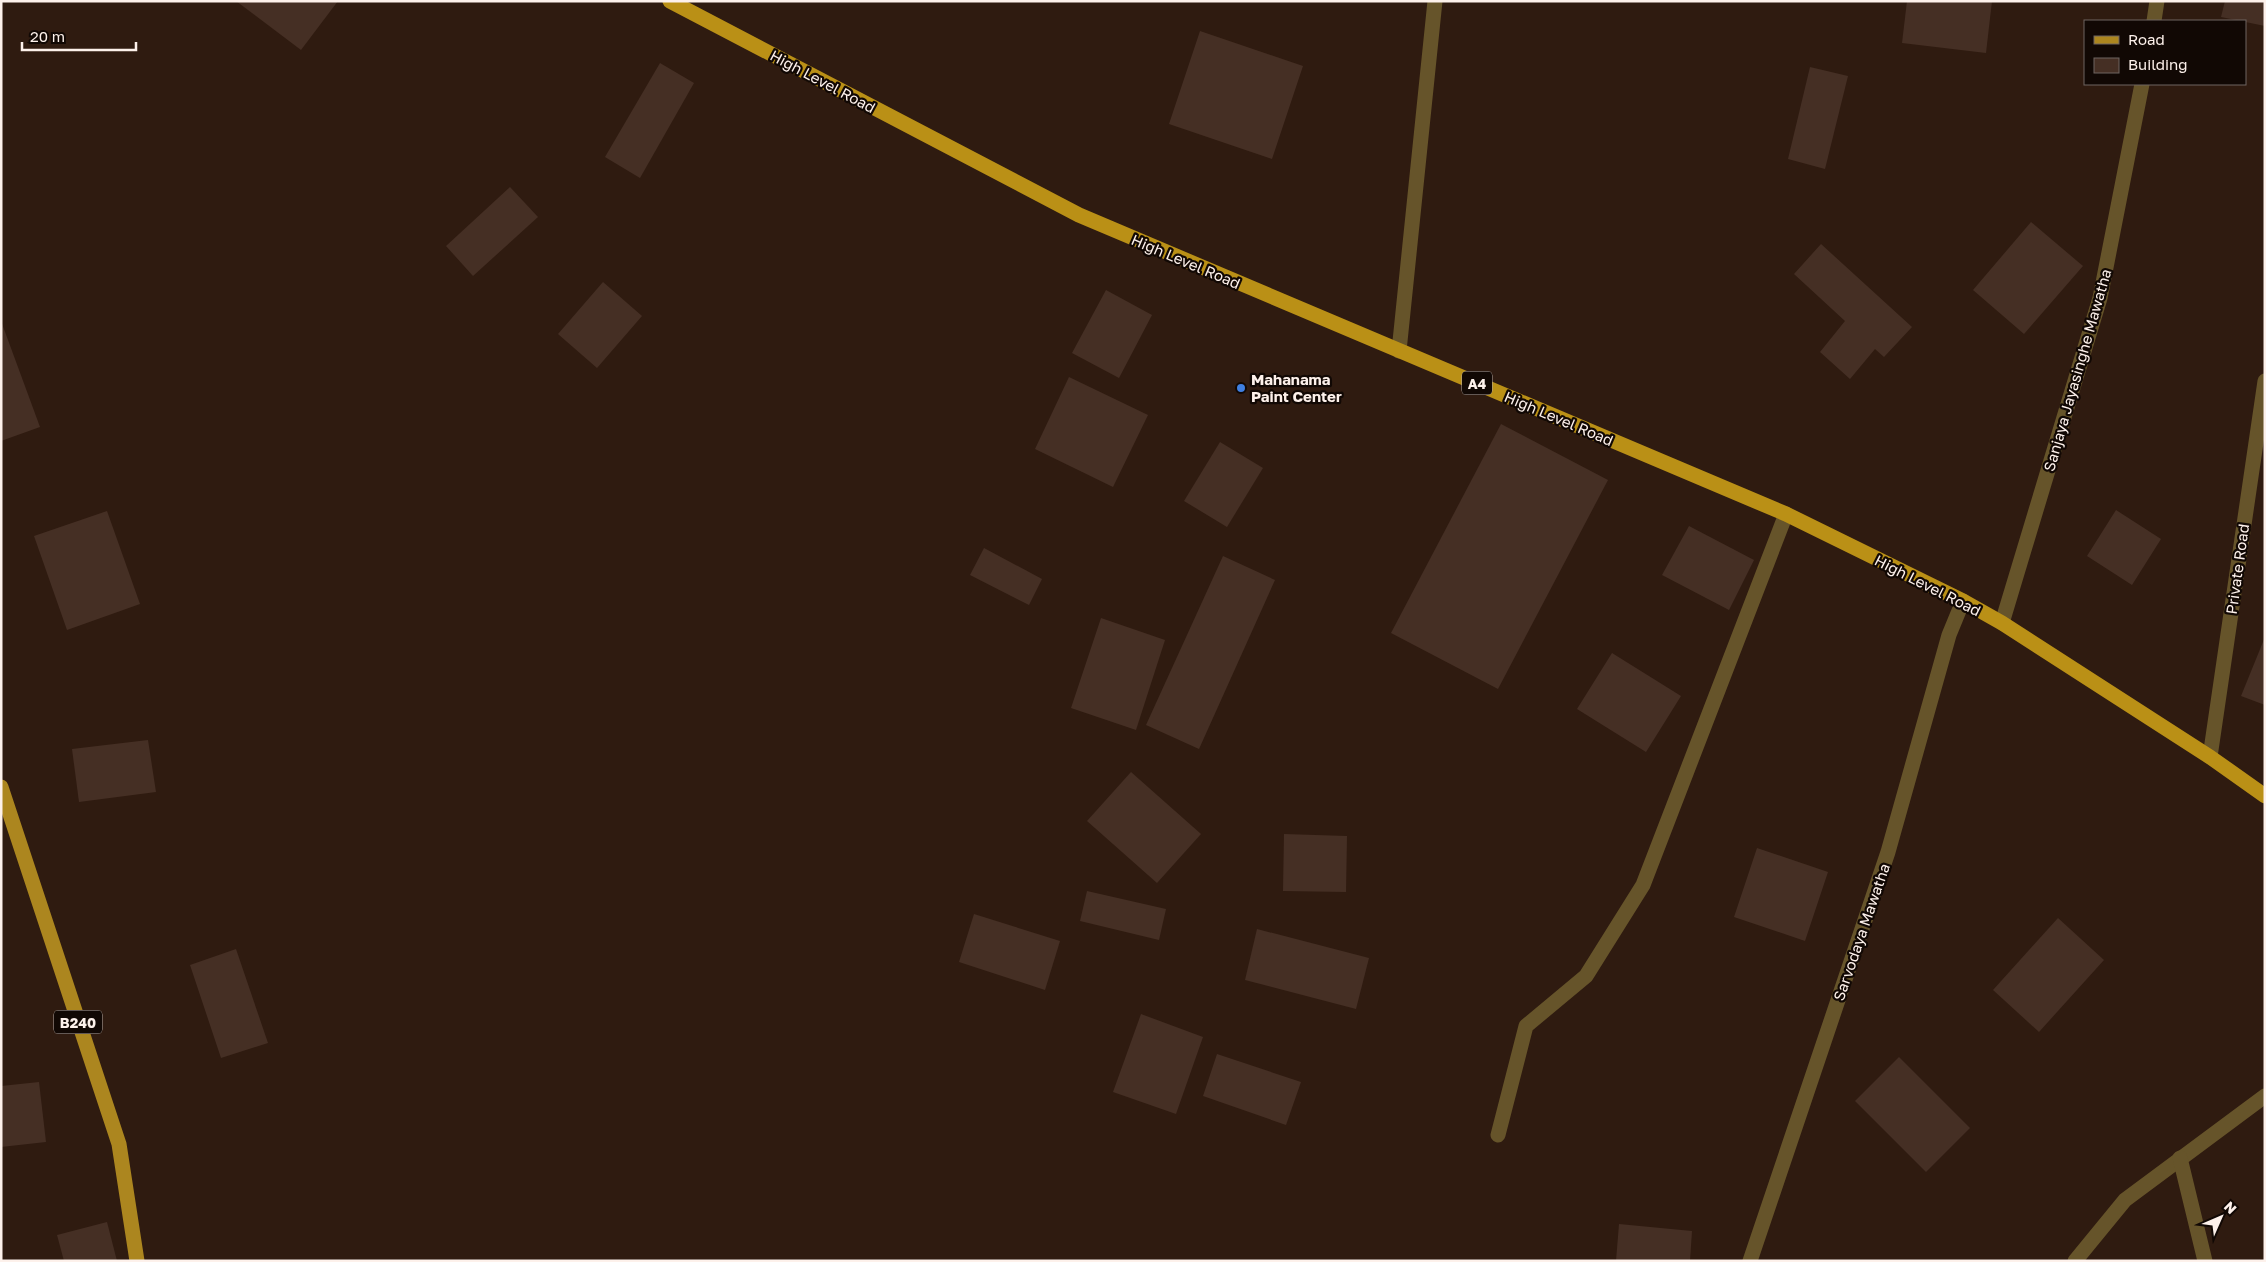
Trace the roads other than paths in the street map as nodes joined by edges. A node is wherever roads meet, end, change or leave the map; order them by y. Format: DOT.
graph roads {
  1 [pos="670,1"];
  2 [pos="1435,1"];
  3 [pos="2157,1"];
  4 [pos="2154,20"];
  5 [pos="2142,85"];
  6 [pos="1399,350"];
  7 [pos="2265,381"];
  8 [pos="1786,514"];
  9 [pos="1963,601"];
  10 [pos="2002,623"];
  11 [pos="2210,757"];
  12 [pos="1,787"];
  13 [pos="2265,796"];
  14 [pos="2265,1096"];
  15 [pos="1498,1135"];
  16 [pos="2180,1158"];
  17 [pos="137,1261"];
  18 [pos="1750,1261"];
  19 [pos="2075,1261"];
  20 [pos="2205,1261"];
  1 -- 6 [label="highway, High Level Road / A4"];
  2 -- 6 [label="street"];
  3 -- 4 [label="street"];
  5 -- 10 [label="street, Sanjaya Jayasinghe Mawatha"];
  6 -- 8 [label="highway, High Level Road / A4"];
  7 -- 11 [label="street, Private Road"];
  8 -- 9 [label="highway, High Level Road / A4"];
  8 -- 15 [label="street"];
  9 -- 10 [label="highway, High Level Road / A4"];
  9 -- 18 [label="street, Sarvodaya Mawatha"];
  10 -- 11 [label="highway, High Level Road / A4"];
  11 -- 13 [label="highway, High Level Road / A4"];
  12 -- 17 [label="main road, B240"];
  14 -- 16 [label="street"];
  16 -- 19 [label="street"];
  16 -- 20 [label="street"];
}
